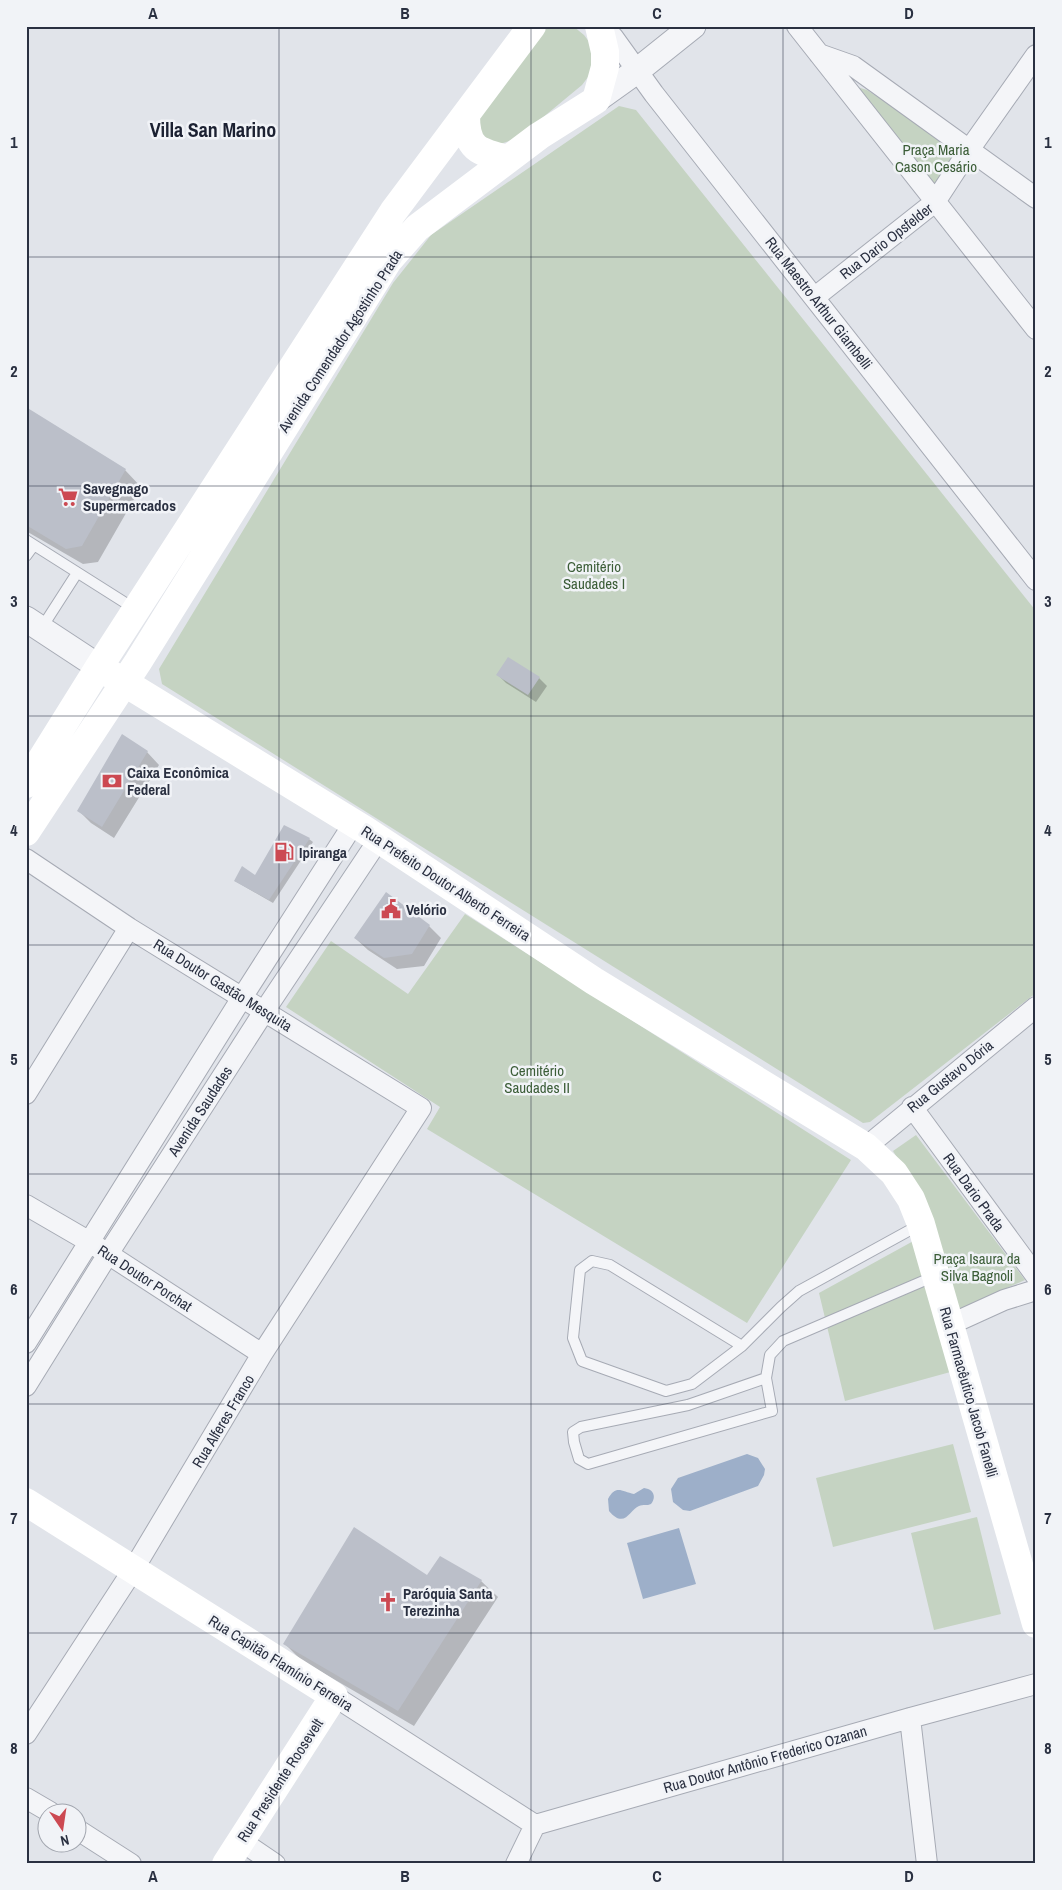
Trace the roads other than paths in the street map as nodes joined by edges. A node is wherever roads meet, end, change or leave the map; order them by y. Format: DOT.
graph roads {
  1 [pos="532,26"];
  2 [pos="693,26"];
  3 [pos="797,26"];
  4 [pos="598,27"];
  5 [pos="819,54"];
  6 [pos="1036,56"];
  7 [pos="638,70"];
  8 [pos="596,100"];
  9 [pos="466,115"];
  10 [pos="969,150"];
  11 [pos="508,159"];
  12 [pos="1036,198"];
  13 [pos="936,202"];
  14 [pos="815,297"];
  15 [pos="1036,329"];
  16 [pos="30,543"];
  17 [pos="26,556"];
  18 [pos="77,573"];
  19 [pos="1036,580"];
  20 [pos="136,610"];
  21 [pos="34,624"];
  22 [pos="99,667"];
  23 [pos="124,682"];
  24 [pos="26,784"];
  25 [pos="354,823"];
  26 [pos="26,832"];
  27 [pos="379,839"];
  28 [pos="26,859"];
  29 [pos="130,928"];
  30 [pos="243,996"];
  31 [pos="265,1010"];
  32 [pos="1034,1012"];
  33 [pos="26,1094"];
  34 [pos="421,1108"];
  35 [pos="912,1108"];
  36 [pos="866,1147"];
  37 [pos="26,1205"];
  38 [pos="922,1224"];
  39 [pos="88,1241"];
  40 [pos="108,1254"];
  41 [pos="936,1275"];
  42 [pos="1036,1276"];
  43 [pos="1036,1290"];
  44 [pos="949,1325"];
  45 [pos="26,1343"];
  46 [pos="742,1346"];
  47 [pos="262,1354"];
  48 [pos="766,1378"];
  49 [pos="26,1386"];
  50 [pos="26,1502"];
  51 [pos="133,1570"];
  52 [pos="1036,1624"];
  53 [pos="1036,1684"];
  54 [pos="334,1696"];
  55 [pos="910,1718"];
  56 [pos="26,1734"];
  57 [pos="26,1798"];
  58 [pos="38,1805"];
  59 [pos="536,1826"];
  60 [pos="88,1836"];
  61 [pos="241,1841"];
  62 [pos="131,1864"];
  63 [pos="226,1864"];
  64 [pos="275,1864"];
  65 [pos="516,1864"];
  66 [pos="927,1864"];
  1 -- 9 [label="main road, Avenida Comendador Agostinho Prada"];
  2 -- 7 [label="street"];
  3 -- 5 [label="street"];
  4 -- 7 [label="street, Rua Maestro Arthur Giambelli"];
  4 -- 8 [label="main road"];
  5 -- 10 [label="street"];
  5 -- 13 [label="street"];
  6 -- 10 [label="street, Rua Dario Opsfelder"];
  7 -- 8 [label="street"];
  7 -- 14 [label="street, Rua Maestro Arthur Giambelli"];
  8 -- 11 [label="main road, Avenida Comendador Agostinho Prada"];
  9 -- 11 [label="main road"];
  9 -- 20 [label="main road, Avenida Comendador Agostinho Prada"];
  10 -- 12 [label="street"];
  10 -- 13 [label="street, Rua Dario Opsfelder"];
  11 -- 23 [label="main road, Avenida Comendador Agostinho Prada"];
  13 -- 14 [label="street, Rua Dario Opsfelder"];
  13 -- 15 [label="street"];
  14 -- 19 [label="street, Rua Maestro Arthur Giambelli"];
  16 -- 17 [label="lane"];
  16 -- 18 [label="lane"];
  18 -- 20 [label="lane"];
  18 -- 21 [label="lane"];
  20 -- 22 [label="main road, Avenida Comendador Agostinho Prada"];
  21 -- 22 [label="street, Rua Prefeito Doutor Alberto Ferreira"];
  22 -- 23 [label="main road, Rua Prefeito Doutor Alberto Ferreira"];
  22 -- 24 [label="main road, Avenida Comendador Agostinho Prada"];
  23 -- 25 [label="main road, Rua Prefeito Doutor Alberto Ferreira"];
  23 -- 26 [label="main road, Avenida Comendador Agostinho Prada"];
  25 -- 27 [label="main road, Rua Prefeito Doutor Alberto Ferreira"];
  25 -- 30 [label="street, Avenida Saudades"];
  27 -- 31 [label="street, Avenida Saudades"];
  27 -- 36 [label="main road, Rua Prefeito Doutor Alberto Ferreira"];
  28 -- 29 [label="street, Rua Doutor Gastão Mesquita"];
  29 -- 30 [label="street, Rua Doutor Gastão Mesquita"];
  29 -- 33 [label="street"];
  30 -- 31 [label="street, Rua Doutor Gastão Mesquita"];
  30 -- 39 [label="street, Avenida Saudades"];
  31 -- 34 [label="street, Rua Doutor Gastão Mesquita"];
  31 -- 40 [label="street, Avenida Saudades"];
  32 -- 35 [label="street, Rua Gustavo Dória"];
  34 -- 47 [label="street, Rua Alferes Franco"];
  35 -- 36 [label="street, Rua Gustavo Dória"];
  35 -- 42 [label="street, Rua Dario Prada"];
  36 -- 38 [label="main road, Rua Farmacêutico Jacob Fanelli"];
  37 -- 39 [label="street, Rua Doutor Porchat"];
  38 -- 41 [label="main road, Rua Farmacêutico Jacob Fanelli"];
  38 -- 46 [label="lane"];
  39 -- 40 [label="street, Rua Doutor Porchat"];
  39 -- 45 [label="street, Avenida Saudades"];
  40 -- 47 [label="street, Rua Doutor Porchat"];
  40 -- 49 [label="street, Avenida Saudades"];
  41 -- 44 [label="main road, Rua Farmacêutico Jacob Fanelli"];
  41 -- 48 [label="lane"];
  43 -- 44 [label="street"];
  44 -- 52 [label="main road, Rua Farmacêutico Jacob Fanelli"];
  46 -- 46 [label="lane"];
  47 -- 51 [label="street, Rua Alferes Franco"];
  48 -- 48 [label="lane"];
  50 -- 51 [label="main road, Rua Capitão Flamínio Ferreira"];
  51 -- 54 [label="main road, Rua Capitão Flamínio Ferreira"];
  51 -- 56 [label="street, Rua Alferes Franco"];
  53 -- 55 [label="street, Rua Doutor Antônio Frederico Ozanan"];
  54 -- 59 [label="street, Rua Capitão Flamínio Ferreira"];
  54 -- 61 [label="main road, Rua Presidente Roosevelt"];
  55 -- 59 [label="street, Rua Doutor Antônio Frederico Ozanan"];
  55 -- 66 [label="street"];
  57 -- 58 [label="street"];
  59 -- 65 [label="street"];
  60 -- 62 [label="street"];
  61 -- 63 [label="main road, Rua Presidente Roosevelt"];
  61 -- 64 [label="street"];
}
